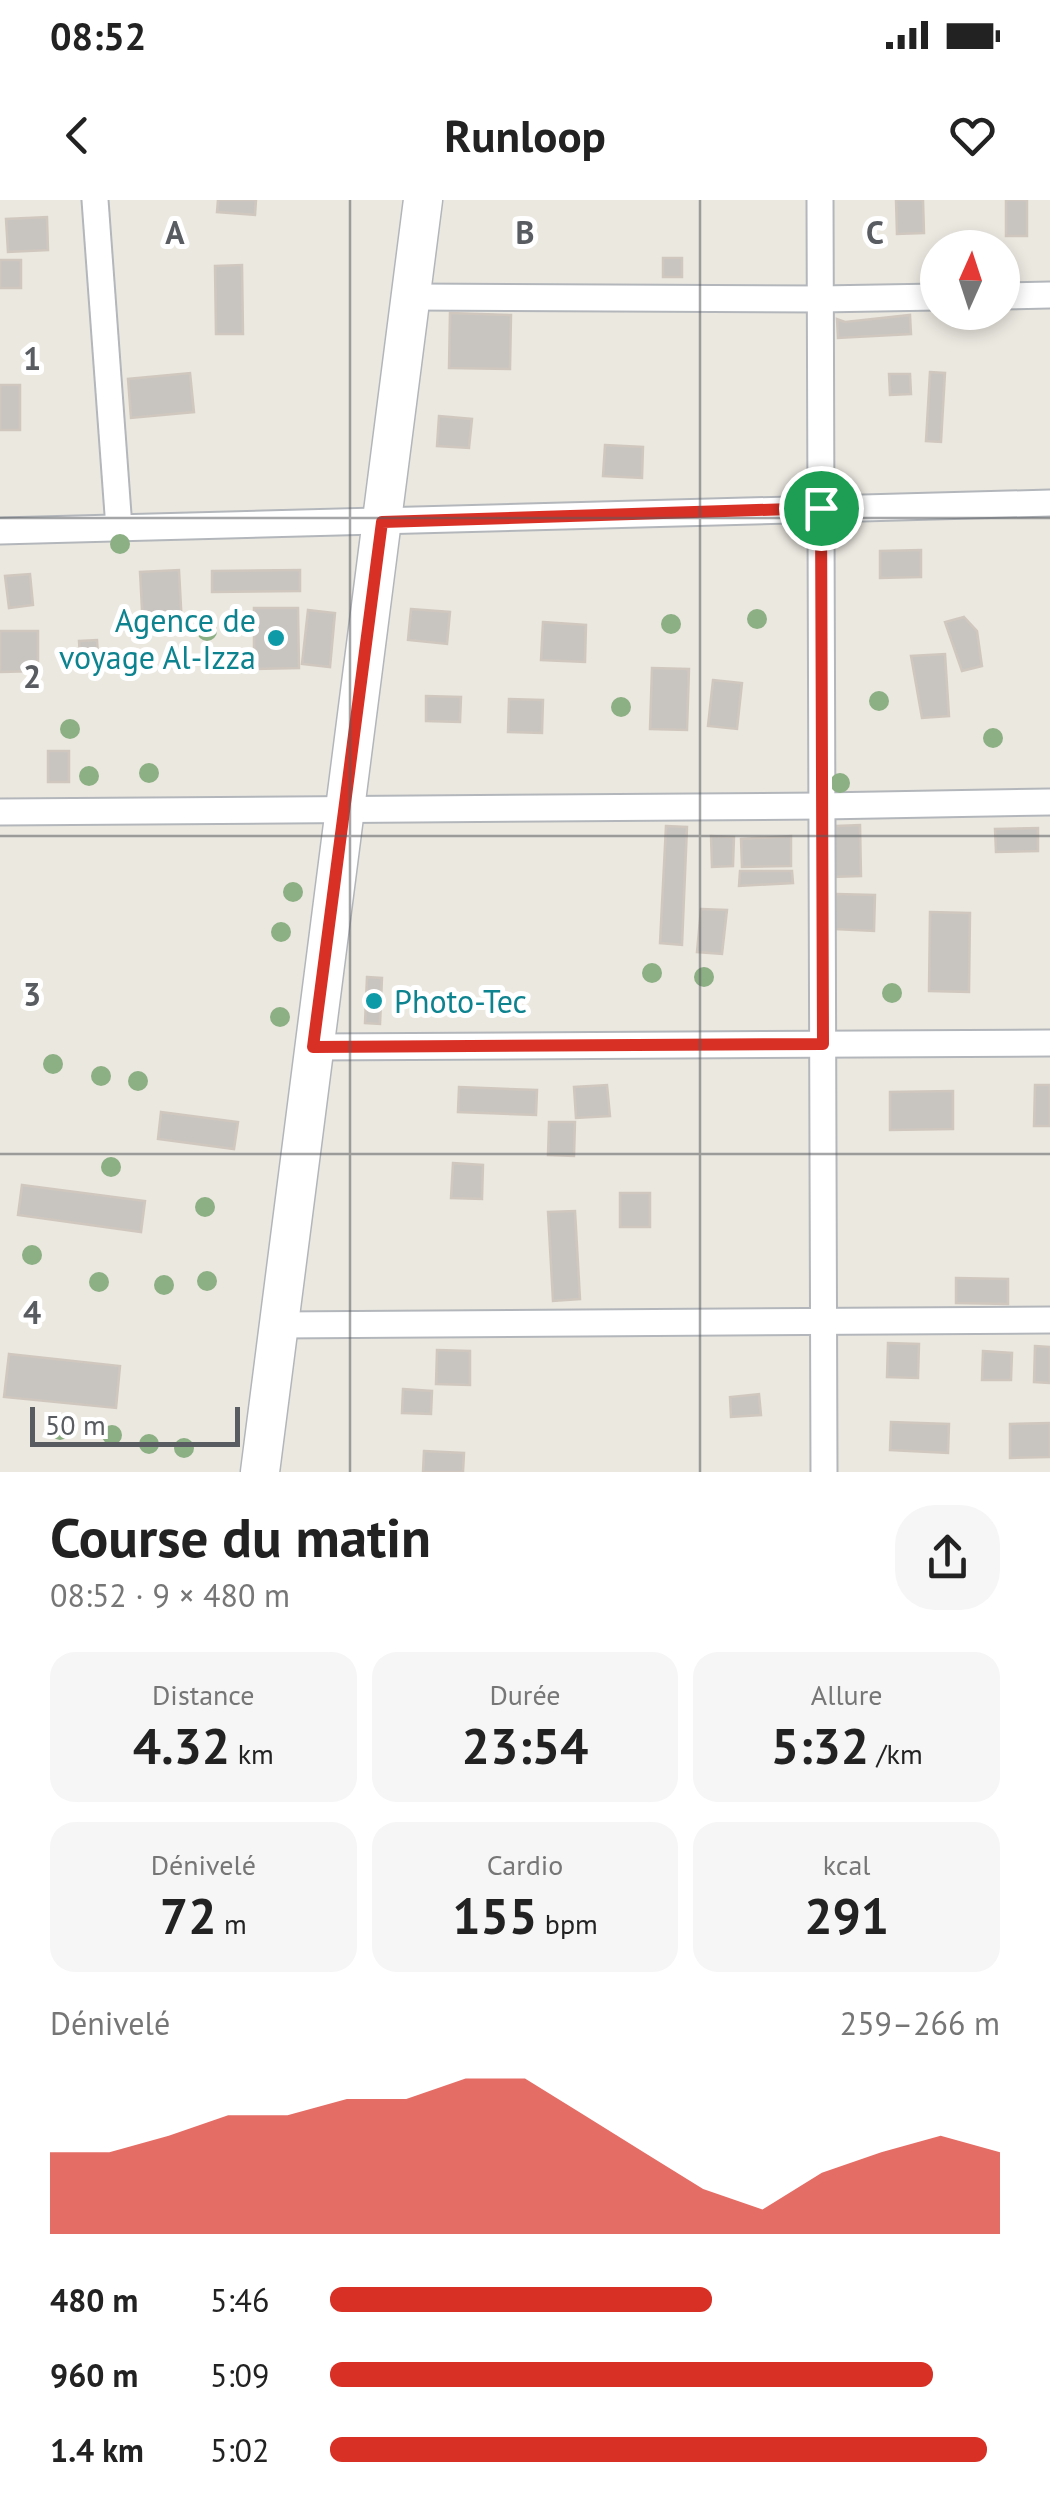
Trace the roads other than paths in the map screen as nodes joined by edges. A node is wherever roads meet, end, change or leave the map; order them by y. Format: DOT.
graph roads {
  1 [pos="96,200"];
  2 [pos="423,200"];
  3 [pos="820,200"];
  4 [pos="1050,295"];
  5 [pos="411,296"];
  6 [pos="1020,296"];
  7 [pos="920,297"];
  8 [pos="820,300"];
  9 [pos="1050,503"];
  10 [pos="821,508"];
  11 [pos="382,522"];
  12 [pos="119,528"];
  13 [pos="0,531"];
  14 [pos="1050,802"];
  15 [pos="822,806"];
  16 [pos="344,809"];
  17 [pos="0,812"];
  18 [pos="1050,1043"];
  19 [pos="823,1044"];
  20 [pos="313,1047"];
  21 [pos="1050,1320"];
  22 [pos="824,1321"];
  23 [pos="277,1325"];
  24 [pos="260,1472"];
  25 [pos="824,1472"];
  1 -- 12 [label="street"];
  2 -- 5 [label="main road"];
  3 -- 8 [label="street"];
  4 -- 6 [label="street"];
  5 -- 8 [label="street"];
  5 -- 11 [label="main road"];
  7 -- 8 [label="street"];
  8 -- 10 [label="street"];
  9 -- 10 [label="street"];
  10 -- 11 [label="street"];
  10 -- 15 [label="street"];
  11 -- 12 [label="street"];
  11 -- 16 [label="main road"];
  12 -- 13 [label="street"];
  14 -- 15 [label="street"];
  15 -- 16 [label="street"];
  15 -- 19 [label="street"];
  16 -- 17 [label="street"];
  16 -- 20 [label="main road"];
  18 -- 19 [label="street"];
  19 -- 20 [label="street"];
  19 -- 22 [label="street"];
  20 -- 23 [label="main road"];
  21 -- 22 [label="street"];
  22 -- 23 [label="street"];
  22 -- 25 [label="street"];
  23 -- 24 [label="main road"];
}
